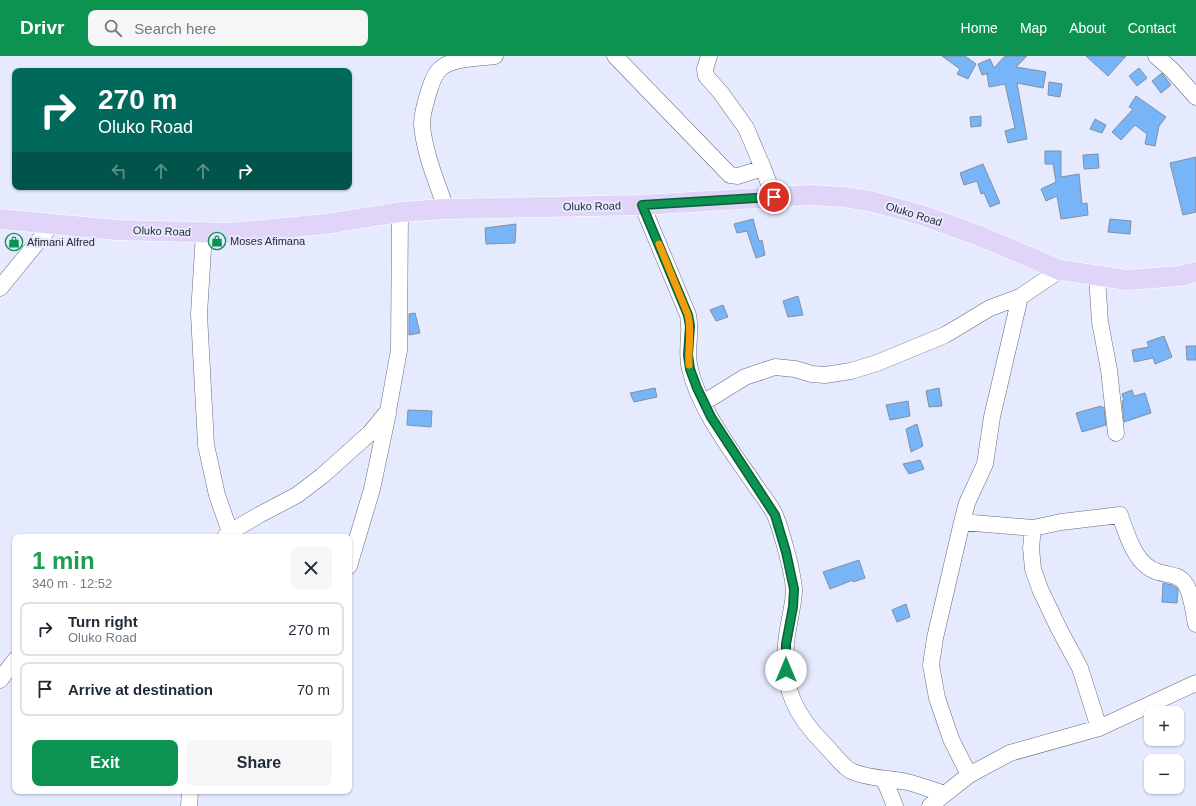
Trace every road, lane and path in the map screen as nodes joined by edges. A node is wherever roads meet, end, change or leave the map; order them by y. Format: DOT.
graph roads {
  1 [pos="495,56"];
  2 [pos="615,56"];
  3 [pos="709,56"];
  4 [pos="1156,56"];
  5 [pos="1196,97"];
  6 [pos="763,168"];
  7 [pos="774,197"];
  8 [pos="642,205"];
  9 [pos="446,209"];
  10 [pos="400,212"];
  11 [pos="0,219"];
  12 [pos="53,223"];
  13 [pos="204,233"];
  14 [pos="1060,270"];
  15 [pos="1196,272"];
  16 [pos="1097,277"];
  17 [pos="0,288"];
  18 [pos="1020,297"];
  19 [pos="703,403"];
  20 [pos="388,411"];
  21 [pos="1116,433"];
  22 [pos="962,522"];
  23 [pos="1033,528"];
  24 [pos="228,534"];
  25 [pos="352,556"];
  26 [pos="1196,624"];
  27 [pos="12,664"];
  28 [pos="0,680"];
  29 [pos="1196,683"];
  30 [pos="1099,728"];
  31 [pos="969,775"];
  32 [pos="884,779"];
  33 [pos="190,794"];
  34 [pos="945,794"];
  35 [pos="189,806"];
  36 [pos="895,806"];
  37 [pos="930,806"];
  1 -- 9 [label="street"];
  2 -- 6 [label="street"];
  3 -- 6 [label="street"];
  4 -- 5 [label="street"];
  6 -- 7 [label="street"];
  7 -- 8 [label="main road, Oluko Road"];
  7 -- 14 [label="main road, Oluko Road"];
  8 -- 9 [label="main road, Oluko Road"];
  8 -- 19 [label="street"];
  9 -- 10 [label="main road, Oluko Road"];
  10 -- 13 [label="main road, Oluko Road"];
  10 -- 20 [label="street"];
  11 -- 12 [label="main road, Oluko Road"];
  12 -- 13 [label="main road, Oluko Road"];
  12 -- 17 [label="street"];
  13 -- 24 [label="street"];
  14 -- 16 [label="main road, Oluko Road"];
  14 -- 18 [label="street"];
  15 -- 16 [label="main road, Oluko Road"];
  16 -- 21 [label="street"];
  18 -- 19 [label="street"];
  18 -- 22 [label="street"];
  19 -- 32 [label="street"];
  20 -- 24 [label="street"];
  20 -- 25 [label="street"];
  22 -- 23 [label="street"];
  22 -- 31 [label="street"];
  23 -- 26 [label="street"];
  23 -- 30 [label="street"];
  27 -- 28 [label="street"];
  29 -- 30 [label="street"];
  30 -- 31 [label="street"];
  31 -- 34 [label="street"];
  32 -- 34 [label="street"];
  32 -- 36 [label="street"];
  33 -- 35 [label="street"];
  34 -- 37 [label="street"];
}
